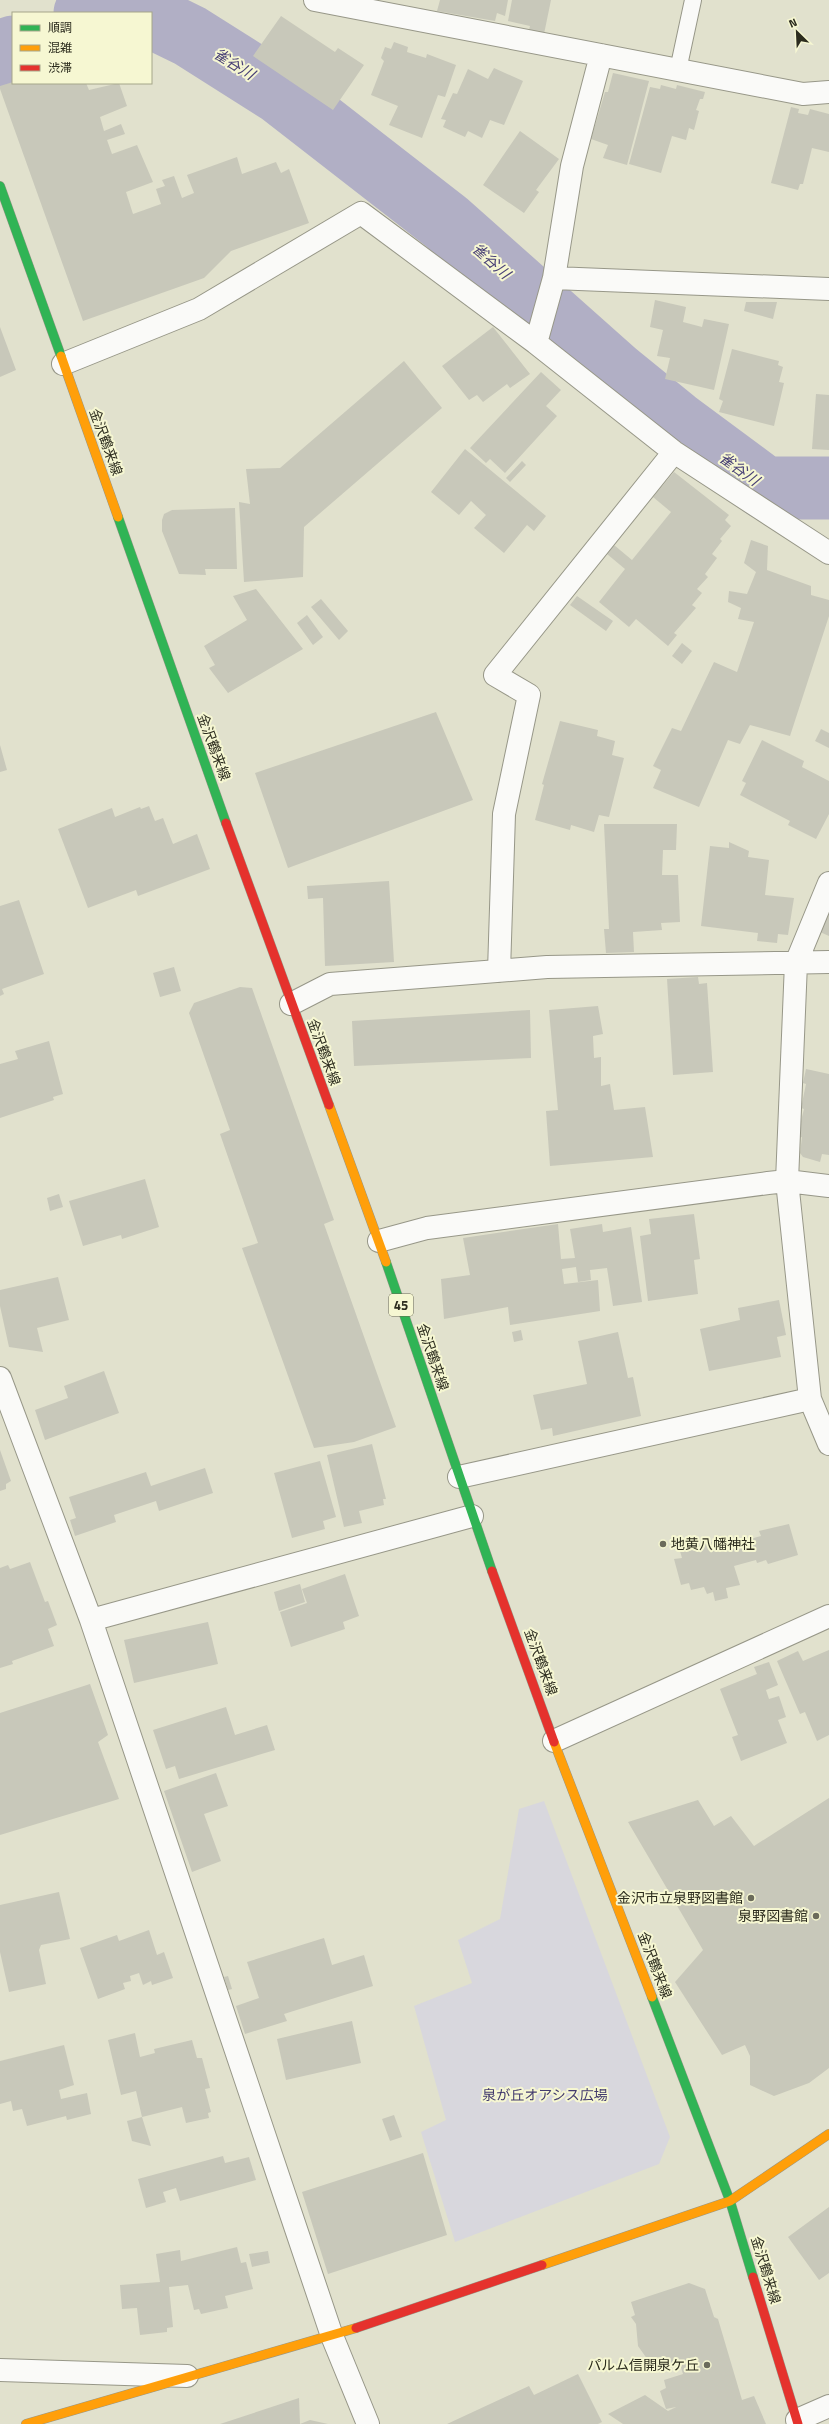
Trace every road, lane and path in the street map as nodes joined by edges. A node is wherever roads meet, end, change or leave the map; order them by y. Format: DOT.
graph roads {
  1 [pos="315,0"];
  2 [pos="693,0"];
  3 [pos="601,55"];
  4 [pos="678,70"];
  5 [pos="829,92"];
  6 [pos="0,186"];
  7 [pos="553,282"];
  8 [pos="829,289"];
  9 [pos="538,337"];
  10 [pos="63,364"];
  11 [pos="674,452"];
  12 [pos="829,552"];
  13 [pos="829,883"];
  14 [pos="829,962"];
  15 [pos="796,963"];
  16 [pos="499,971"];
  17 [pos="291,1004"];
  18 [pos="788,1181"];
  19 [pos="829,1186"];
  20 [pos="379,1242"];
  21 [pos="0,1378"];
  22 [pos="810,1399"];
  23 [pos="825,1421"];
  24 [pos="829,1444"];
  25 [pos="460,1477"];
  26 [pos="472,1516"];
  27 [pos="829,1616"];
  28 [pos="91,1620"];
  29 [pos="554,1741"];
  30 [pos="829,2134"];
  31 [pos="730,2201"];
  32 [pos="332,2336"];
  33 [pos="0,2370"];
  34 [pos="193,2376"];
  35 [pos="829,2406"];
  36 [pos="798,2422"];
  37 [pos="26,2424"];
  38 [pos="368,2424"];
  1 -- 3 [label="street"];
  2 -- 4 [label="lane"];
  3 -- 4 [label="street"];
  3 -- 7 [label="street"];
  4 -- 5 [label="street"];
  6 -- 10 [label="main road, 金沢鶴来線 / 45"];
  7 -- 8 [label="street"];
  7 -- 9 [label="street"];
  9 -- 10 [label="street"];
  9 -- 11 [label="street"];
  10 -- 17 [label="main road, 金沢鶴来線 / 45"];
  11 -- 12 [label="street"];
  11 -- 16 [label="street"];
  13 -- 15 [label="street"];
  14 -- 15 [label="street"];
  15 -- 16 [label="street"];
  15 -- 18 [label="street"];
  16 -- 17 [label="street"];
  17 -- 20 [label="main road, 金沢鶴来線 / 45"];
  18 -- 19 [label="street"];
  18 -- 20 [label="street"];
  18 -- 22 [label="street"];
  20 -- 25 [label="main road, 金沢鶴来線 / 45"];
  21 -- 28 [label="street"];
  22 -- 23 [label="street"];
  22 -- 25 [label="street"];
  23 -- 24 [label="street"];
  25 -- 26 [label="main road, 金沢鶴来線 / 45"];
  26 -- 28 [label="street"];
  26 -- 29 [label="main road, 金沢鶴来線 / 45"];
  27 -- 29 [label="street"];
  28 -- 32 [label="street"];
  29 -- 31 [label="main road, 金沢鶴来線 / 45"];
  30 -- 31 [label="main road"];
  31 -- 32 [label="main road"];
  31 -- 36 [label="main road, 金沢鶴来線 / 45"];
  32 -- 34 [label="main road"];
  32 -- 38 [label="street"];
  33 -- 34 [label="street"];
  34 -- 37 [label="main road"];
  35 -- 36 [label="street"];
}
